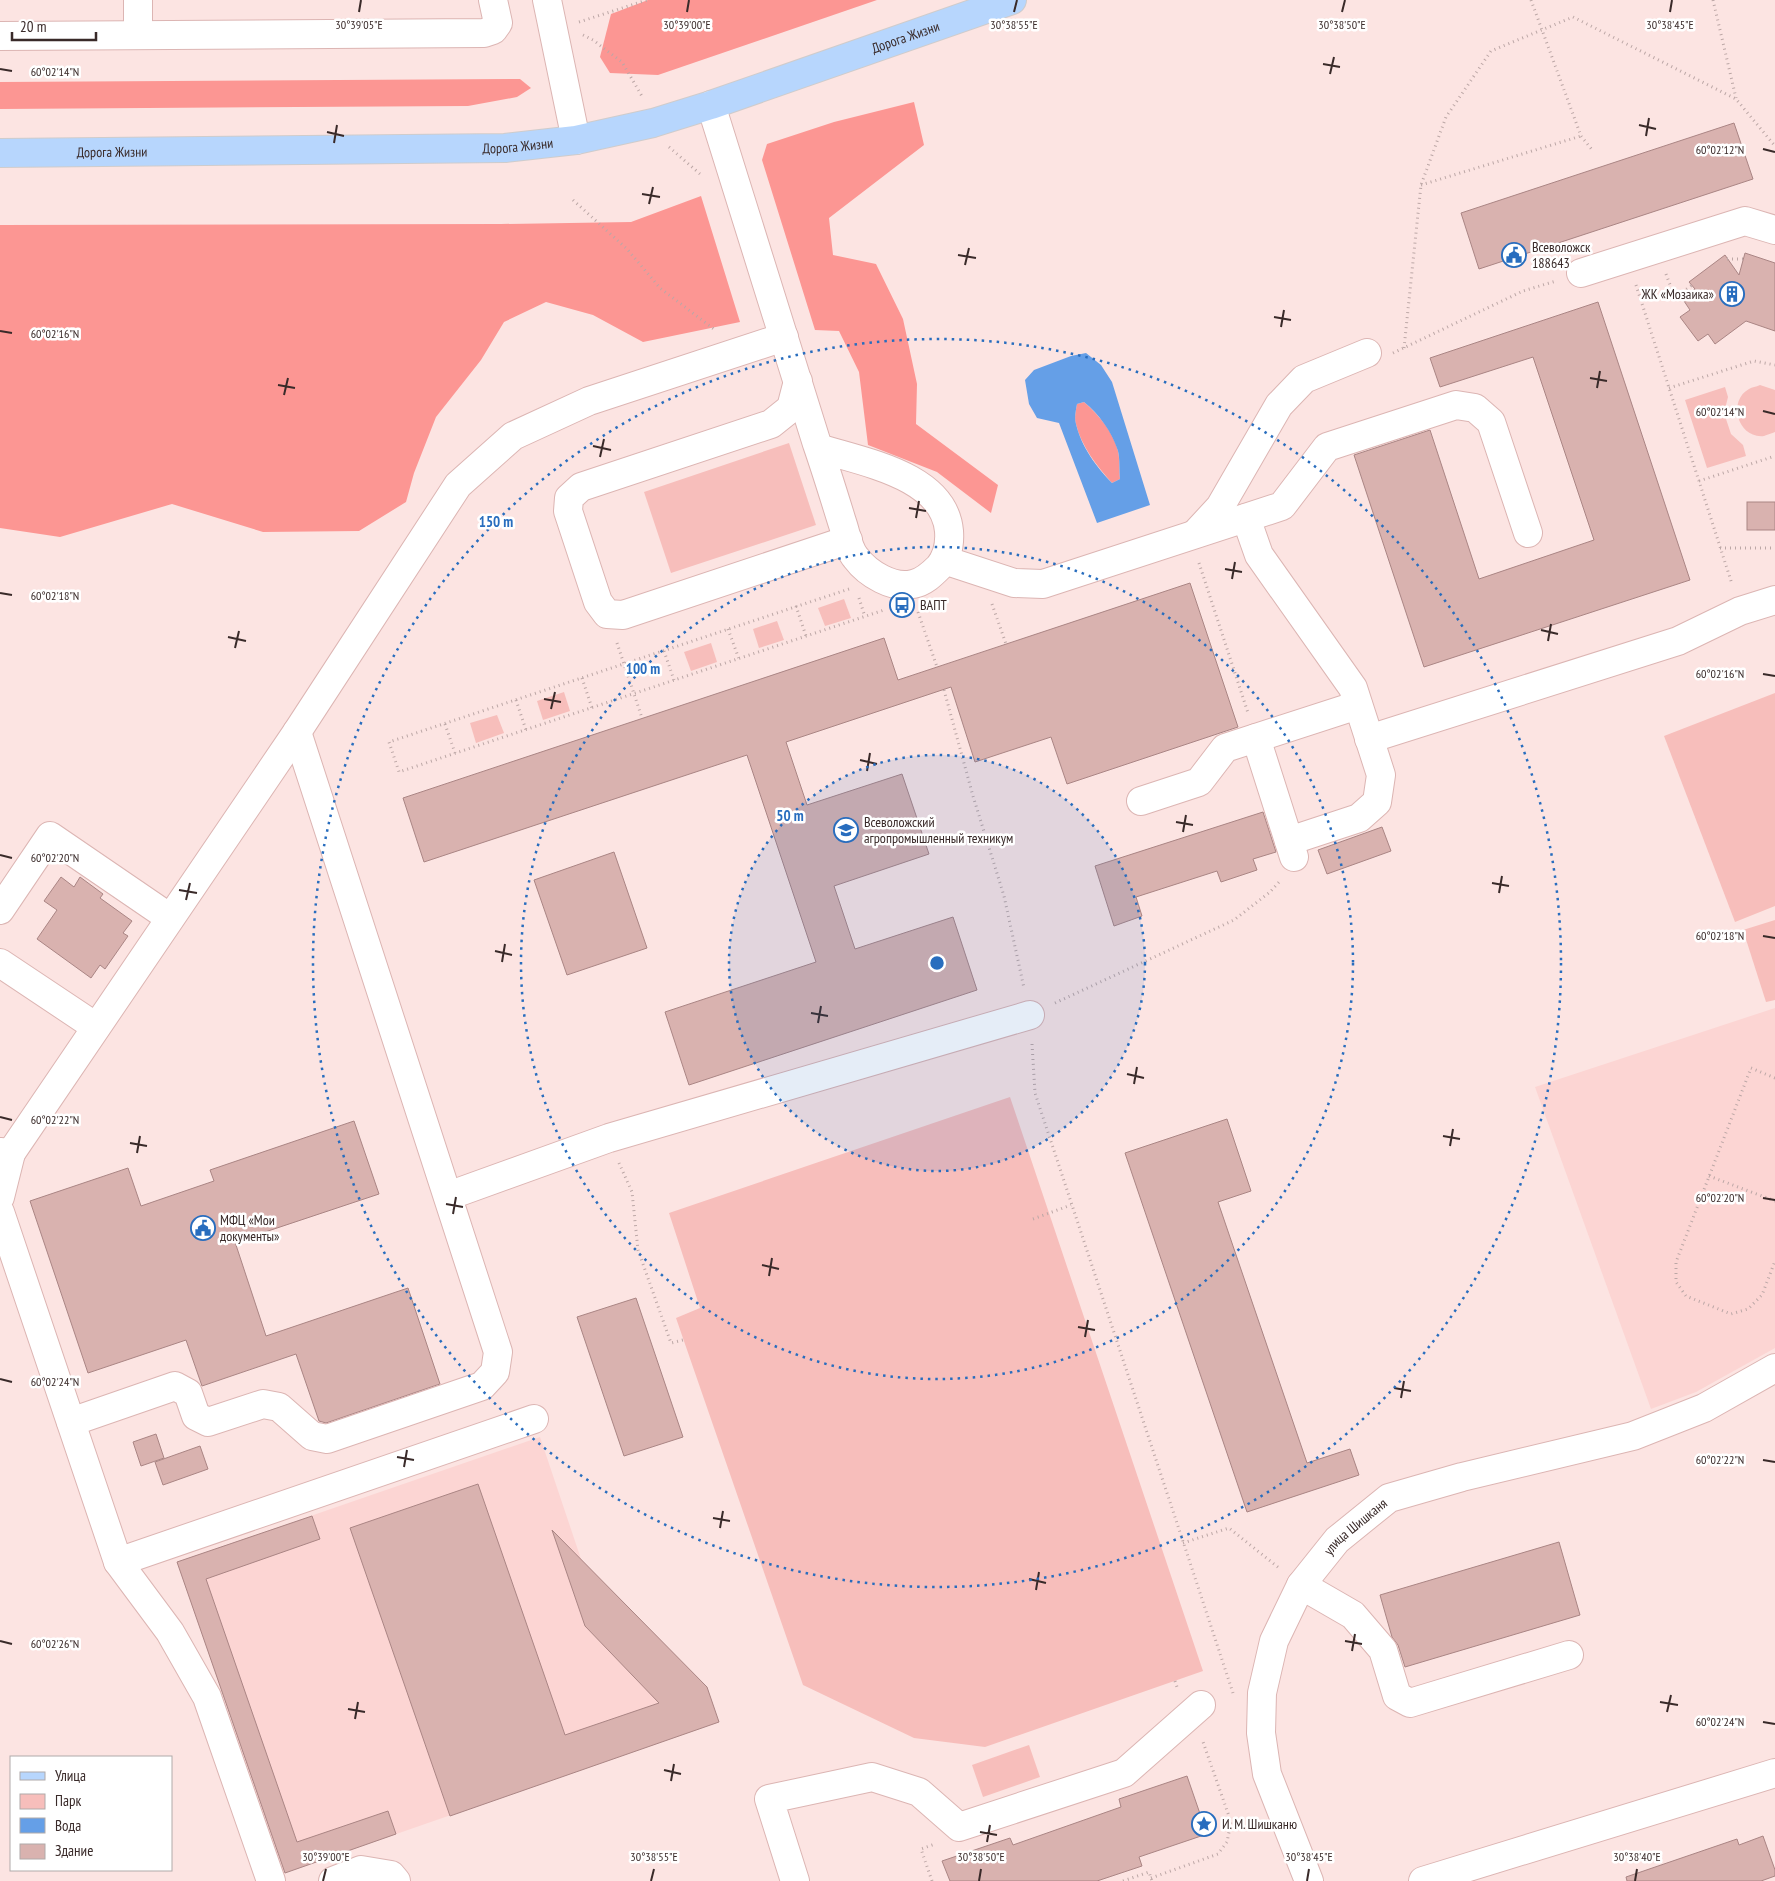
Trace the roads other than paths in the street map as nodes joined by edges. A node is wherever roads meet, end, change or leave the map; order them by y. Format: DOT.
graph roads {
  1 [pos="138,0"];
  2 [pos="493,0"];
  3 [pos="1012,0"];
  4 [pos="555,15"];
  5 [pos="138,35"];
  6 [pos="0,36"];
  7 [pos="711,105"];
  8 [pos="576,140"];
  9 [pos="0,153"];
  10 [pos="1775,230"];
  11 [pos="1581,273"];
  12 [pos="784,337"];
  13 [pos="1379,353"];
  14 [pos="798,381"];
  15 [pos="819,448"];
  16 [pos="1246,518"];
  17 [pos="1528,533"];
  18 [pos="1194,534"];
  19 [pos="848,540"];
  20 [pos="944,560"];
  21 [pos="1775,600"];
  22 [pos="1358,706"];
  23 [pos="297,732"];
  24 [pos="1256,738"];
  25 [pos="1369,739"];
  26 [pos="1141,801"];
  27 [pos="9,876"];
  28 [pos="0,910"];
  29 [pos="170,918"];
  30 [pos="0,964"];
  31 [pos="1030,1015"];
  32 [pos="96,1027"];
  33 [pos="5,1152"];
  34 [pos="448,1196"];
  35 [pos="0,1197"];
  36 [pos="0,1212"];
  37 [pos="1775,1368"];
  38 [pos="534,1418"];
  39 [pos="71,1422"];
  40 [pos="118,1562"];
  41 [pos="1301,1585"];
  42 [pos="1569,1655"];
  43 [pos="1197,1709"];
  44 [pos="1775,1774"];
  45 [pos="271,1881"];
  46 [pos="333,1881"];
  47 [pos="396,1881"];
  48 [pos="795,1881"];
  49 [pos="1309,1881"];
  50 [pos="1423,1881"];
  1 -- 5 [label="street"];
  2 -- 5 [label="street"];
  3 -- 7 [label="main road, Дорога Жизни"];
  4 -- 8 [label="street"];
  5 -- 6 [label="street"];
  7 -- 8 [label="main road, Дорога Жизни"];
  7 -- 12 [label="street"];
  8 -- 9 [label="main road, Дорога Жизни"];
  10 -- 11 [label="street"];
  12 -- 14 [label="street"];
  12 -- 23 [label="street"];
  13 -- 18 [label="street"];
  14 -- 15 [label="street"];
  14 -- 19 [label="street"];
  15 -- 19 [label="street"];
  15 -- 20 [label="street"];
  16 -- 17 [label="street"];
  16 -- 18 [label="street"];
  16 -- 22 [label="street"];
  18 -- 20 [label="street"];
  19 -- 20 [label="street"];
  21 -- 25 [label="street"];
  22 -- 24 [label="street"];
  22 -- 25 [label="street"];
  23 -- 29 [label="street"];
  23 -- 34 [label="street"];
  24 -- 25 [label="street"];
  24 -- 26 [label="street"];
  27 -- 28 [label="street"];
  27 -- 29 [label="street"];
  29 -- 32 [label="street"];
  30 -- 32 [label="street"];
  31 -- 34 [label="street"];
  32 -- 33 [label="street"];
  33 -- 35 [label="street"];
  34 -- 39 [label="street"];
  36 -- 39 [label="street"];
  37 -- 41 [label="street, улица Шишканя"];
  38 -- 40 [label="street"];
  39 -- 40 [label="street"];
  40 -- 45 [label="street"];
  41 -- 42 [label="street"];
  41 -- 49 [label="street, улица Шишканя"];
  43 -- 48 [label="street"];
  44 -- 50 [label="street"];
  46 -- 47 [label="street"];
}
